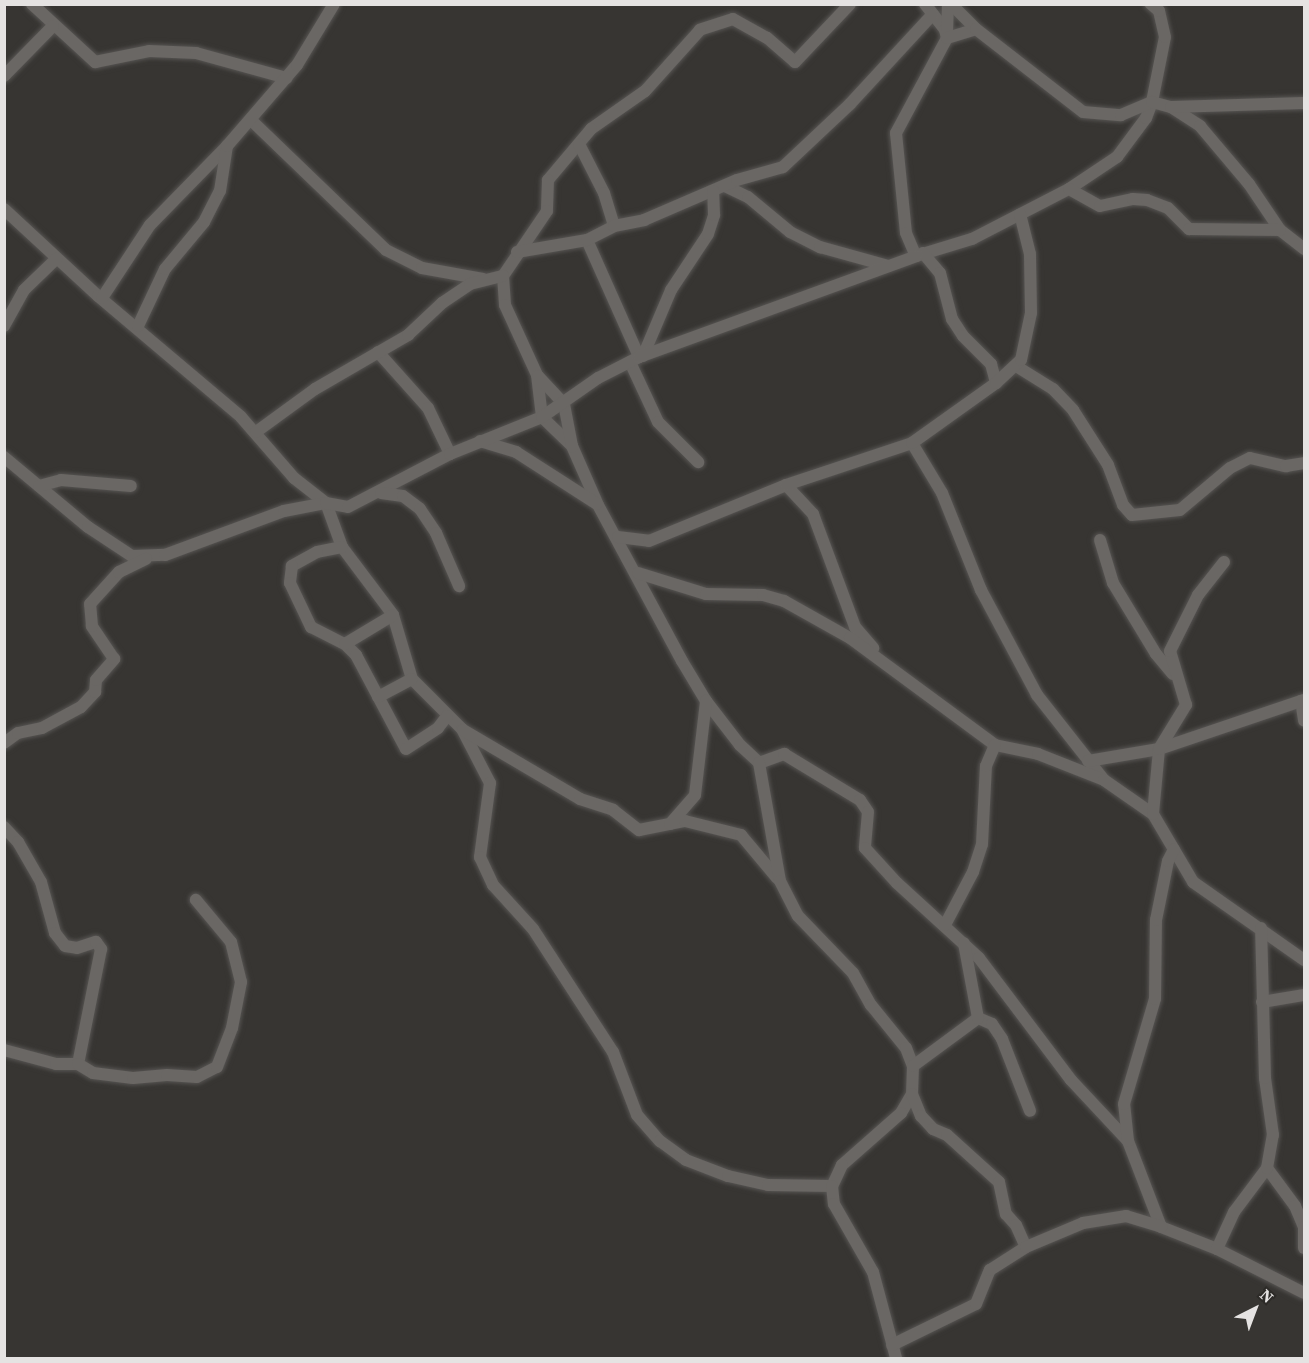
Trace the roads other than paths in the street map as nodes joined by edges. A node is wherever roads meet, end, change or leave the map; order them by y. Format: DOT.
graph roads {
  1 [pos="32,4"];
  2 [pos="334,4"];
  3 [pos="850,4"];
  4 [pos="950,4"];
  5 [pos="1157,7"];
  6 [pos="929,9"];
  7 [pos="53,26"];
  8 [pos="976,29"];
  9 [pos="947,38"];
  10 [pos="4,76"];
  11 [pos="287,78"];
  12 [pos="1152,102"];
  13 [pos="1305,103"];
  14 [pos="1171,107"];
  15 [pos="252,121"];
  16 [pos="579,144"];
  17 [pos="227,146"];
  18 [pos="719,188"];
  19 [pos="1070,189"];
  20 [pos="4,209"];
  21 [pos="1020,214"];
  22 [pos="614,226"];
  23 [pos="1280,230"];
  24 [pos="588,240"];
  25 [pos="1305,249"];
  26 [pos="516,252"];
  27 [pos="919,254"];
  28 [pos="56,259"];
  29 [pos="888,266"];
  30 [pos="503,276"];
  31 [pos="483,279"];
  32 [pos="102,298"];
  33 [pos="4,326"];
  34 [pos="138,326"];
  35 [pos="378,352"];
  36 [pos="637,358"];
  37 [pos="1016,366"];
  38 [pos="537,375"];
  39 [pos="996,383"];
  40 [pos="564,404"];
  41 [pos="542,417"];
  42 [pos="256,432"];
  43 [pos="480,441"];
  44 [pos="912,443"];
  45 [pos="572,446"];
  46 [pos="450,454"];
  47 [pos="4,457"];
  48 [pos="698,462"];
  49 [pos="1304,463"];
  50 [pos="786,485"];
  51 [pos="39,486"];
  52 [pos="131,486"];
  53 [pos="381,493"];
  54 [pos="326,503"];
  55 [pos="598,505"];
  56 [pos="618,537"];
  57 [pos="1100,540"];
  58 [pos="342,547"];
  59 [pos="146,559"];
  60 [pos="1224,562"];
  61 [pos="638,573"];
  62 [pos="459,586"];
  63 [pos="393,615"];
  64 [pos="345,644"];
  65 [pos="885,663"];
  66 [pos="412,679"];
  67 [pos="1179,681"];
  68 [pos="378,697"];
  69 [pos="1303,700"];
  70 [pos="706,701"];
  71 [pos="447,716"];
  72 [pos="1305,721"];
  73 [pos="462,729"];
  74 [pos="4,743"];
  75 [pos="995,745"];
  76 [pos="1159,749"];
  77 [pos="1088,761"];
  78 [pos="759,764"];
  79 [pos="1104,780"];
  80 [pos="1153,814"];
  81 [pos="670,824"];
  82 [pos="4,827"];
  83 [pos="1174,849"];
  84 [pos="780,881"];
  85 [pos="196,900"];
  86 [pos="945,925"];
  87 [pos="1261,928"];
  88 [pos="963,943"];
  89 [pos="1305,960"];
  90 [pos="1305,995"];
  91 [pos="1262,1002"];
  92 [pos="978,1018"];
  93 [pos="4,1050"];
  94 [pos="78,1064"];
  95 [pos="914,1066"];
  96 [pos="912,1094"];
  97 [pos="1030,1111"];
  98 [pos="1128,1141"];
  99 [pos="1267,1168"];
  100 [pos="831,1186"];
  101 [pos="1161,1227"];
  102 [pos="1026,1247"];
  103 [pos="1305,1248"];
  104 [pos="1217,1249"];
  105 [pos="1305,1293"];
  106 [pos="892,1345"];
  107 [pos="896,1359"];
  1 -- 7 [label="street"];
  2 -- 11 [label="street"];
  3 -- 16 [label="street"];
  4 -- 8 [label="street"];
  4 -- 9 [label="street"];
  5 -- 12 [label="street"];
  6 -- 9 [label="street"];
  6 -- 18 [label="street"];
  7 -- 10 [label="street"];
  7 -- 11 [label="street"];
  8 -- 9 [label="street"];
  8 -- 12 [label="street"];
  9 -- 27 [label="street"];
  11 -- 15 [label="street"];
  12 -- 14 [label="street"];
  12 -- 19 [label="street"];
  13 -- 14 [label="street"];
  14 -- 23 [label="street"];
  15 -- 17 [label="street"];
  15 -- 31 [label="street"];
  16 -- 22 [label="street"];
  16 -- 26 [label="street"];
  17 -- 32 [label="street"];
  17 -- 34 [label="street"];
  18 -- 22 [label="street"];
  18 -- 29 [label="street"];
  18 -- 36 [label="street"];
  19 -- 21 [label="street"];
  19 -- 23 [label="street"];
  20 -- 28 [label="street"];
  21 -- 27 [label="street"];
  21 -- 37 [label="street"];
  22 -- 24 [label="street"];
  23 -- 25 [label="street"];
  24 -- 26 [label="street"];
  24 -- 36 [label="street"];
  26 -- 30 [label="street"];
  27 -- 29 [label="street"];
  27 -- 39 [label="street"];
  28 -- 32 [label="street"];
  28 -- 33 [label="street"];
  29 -- 36 [label="street"];
  30 -- 31 [label="street"];
  30 -- 38 [label="street"];
  31 -- 35 [label="street"];
  32 -- 34 [label="street"];
  34 -- 42 [label="street"];
  35 -- 42 [label="street"];
  35 -- 46 [label="street"];
  36 -- 40 [label="street"];
  36 -- 48 [label="street"];
  37 -- 39 [label="street"];
  37 -- 49 [label="street"];
  38 -- 40 [label="street"];
  38 -- 41 [label="street"];
  39 -- 44 [label="street"];
  40 -- 41 [label="street"];
  40 -- 45 [label="street"];
  41 -- 43 [label="street"];
  41 -- 45 [label="street"];
  42 -- 54 [label="street"];
  43 -- 46 [label="street"];
  43 -- 55 [label="street"];
  44 -- 50 [label="street"];
  44 -- 77 [label="street"];
  45 -- 55 [label="street"];
  46 -- 53 [label="street"];
  47 -- 51 [label="street"];
  50 -- 56 [label="street"];
  50 -- 65 [label="street"];
  51 -- 52 [label="street"];
  51 -- 59 [label="street"];
  53 -- 54 [label="street"];
  53 -- 62 [label="street"];
  54 -- 58 [label="street"];
  54 -- 59 [label="street"];
  55 -- 56 [label="street"];
  56 -- 61 [label="street"];
  57 -- 67 [label="street"];
  58 -- 63 [label="street"];
  58 -- 64 [label="street"];
  59 -- 74 [label="street"];
  60 -- 67 [label="street"];
  61 -- 65 [label="street"];
  61 -- 70 [label="street"];
  63 -- 64 [label="street"];
  63 -- 66 [label="street"];
  64 -- 68 [label="street"];
  65 -- 75 [label="street"];
  66 -- 68 [label="street"];
  66 -- 71 [label="street"];
  67 -- 76 [label="street"];
  68 -- 71 [label="street"];
  69 -- 72 [label="street"];
  69 -- 76 [label="street"];
  70 -- 78 [label="street"];
  70 -- 81 [label="street"];
  71 -- 73 [label="street"];
  73 -- 81 [label="street"];
  73 -- 100 [label="street"];
  75 -- 79 [label="street"];
  75 -- 86 [label="street"];
  76 -- 77 [label="street"];
  76 -- 80 [label="street"];
  77 -- 79 [label="street"];
  78 -- 84 [label="street"];
  78 -- 86 [label="street"];
  79 -- 80 [label="street"];
  80 -- 83 [label="street"];
  81 -- 84 [label="street"];
  82 -- 94 [label="street"];
  83 -- 87 [label="street"];
  83 -- 98 [label="street"];
  84 -- 95 [label="street"];
  85 -- 94 [label="street"];
  86 -- 88 [label="street"];
  87 -- 89 [label="street"];
  87 -- 91 [label="street"];
  88 -- 92 [label="street"];
  88 -- 98 [label="street"];
  90 -- 91 [label="street"];
  91 -- 99 [label="street"];
  92 -- 95 [label="street"];
  92 -- 97 [label="street"];
  93 -- 94 [label="street"];
  95 -- 96 [label="street"];
  96 -- 100 [label="street"];
  96 -- 102 [label="street"];
  98 -- 101 [label="street"];
  99 -- 103 [label="street"];
  99 -- 104 [label="street"];
  100 -- 106 [label="street"];
  101 -- 102 [label="street"];
  101 -- 104 [label="street"];
  102 -- 106 [label="street"];
  104 -- 105 [label="street"];
  106 -- 107 [label="street"];
}
